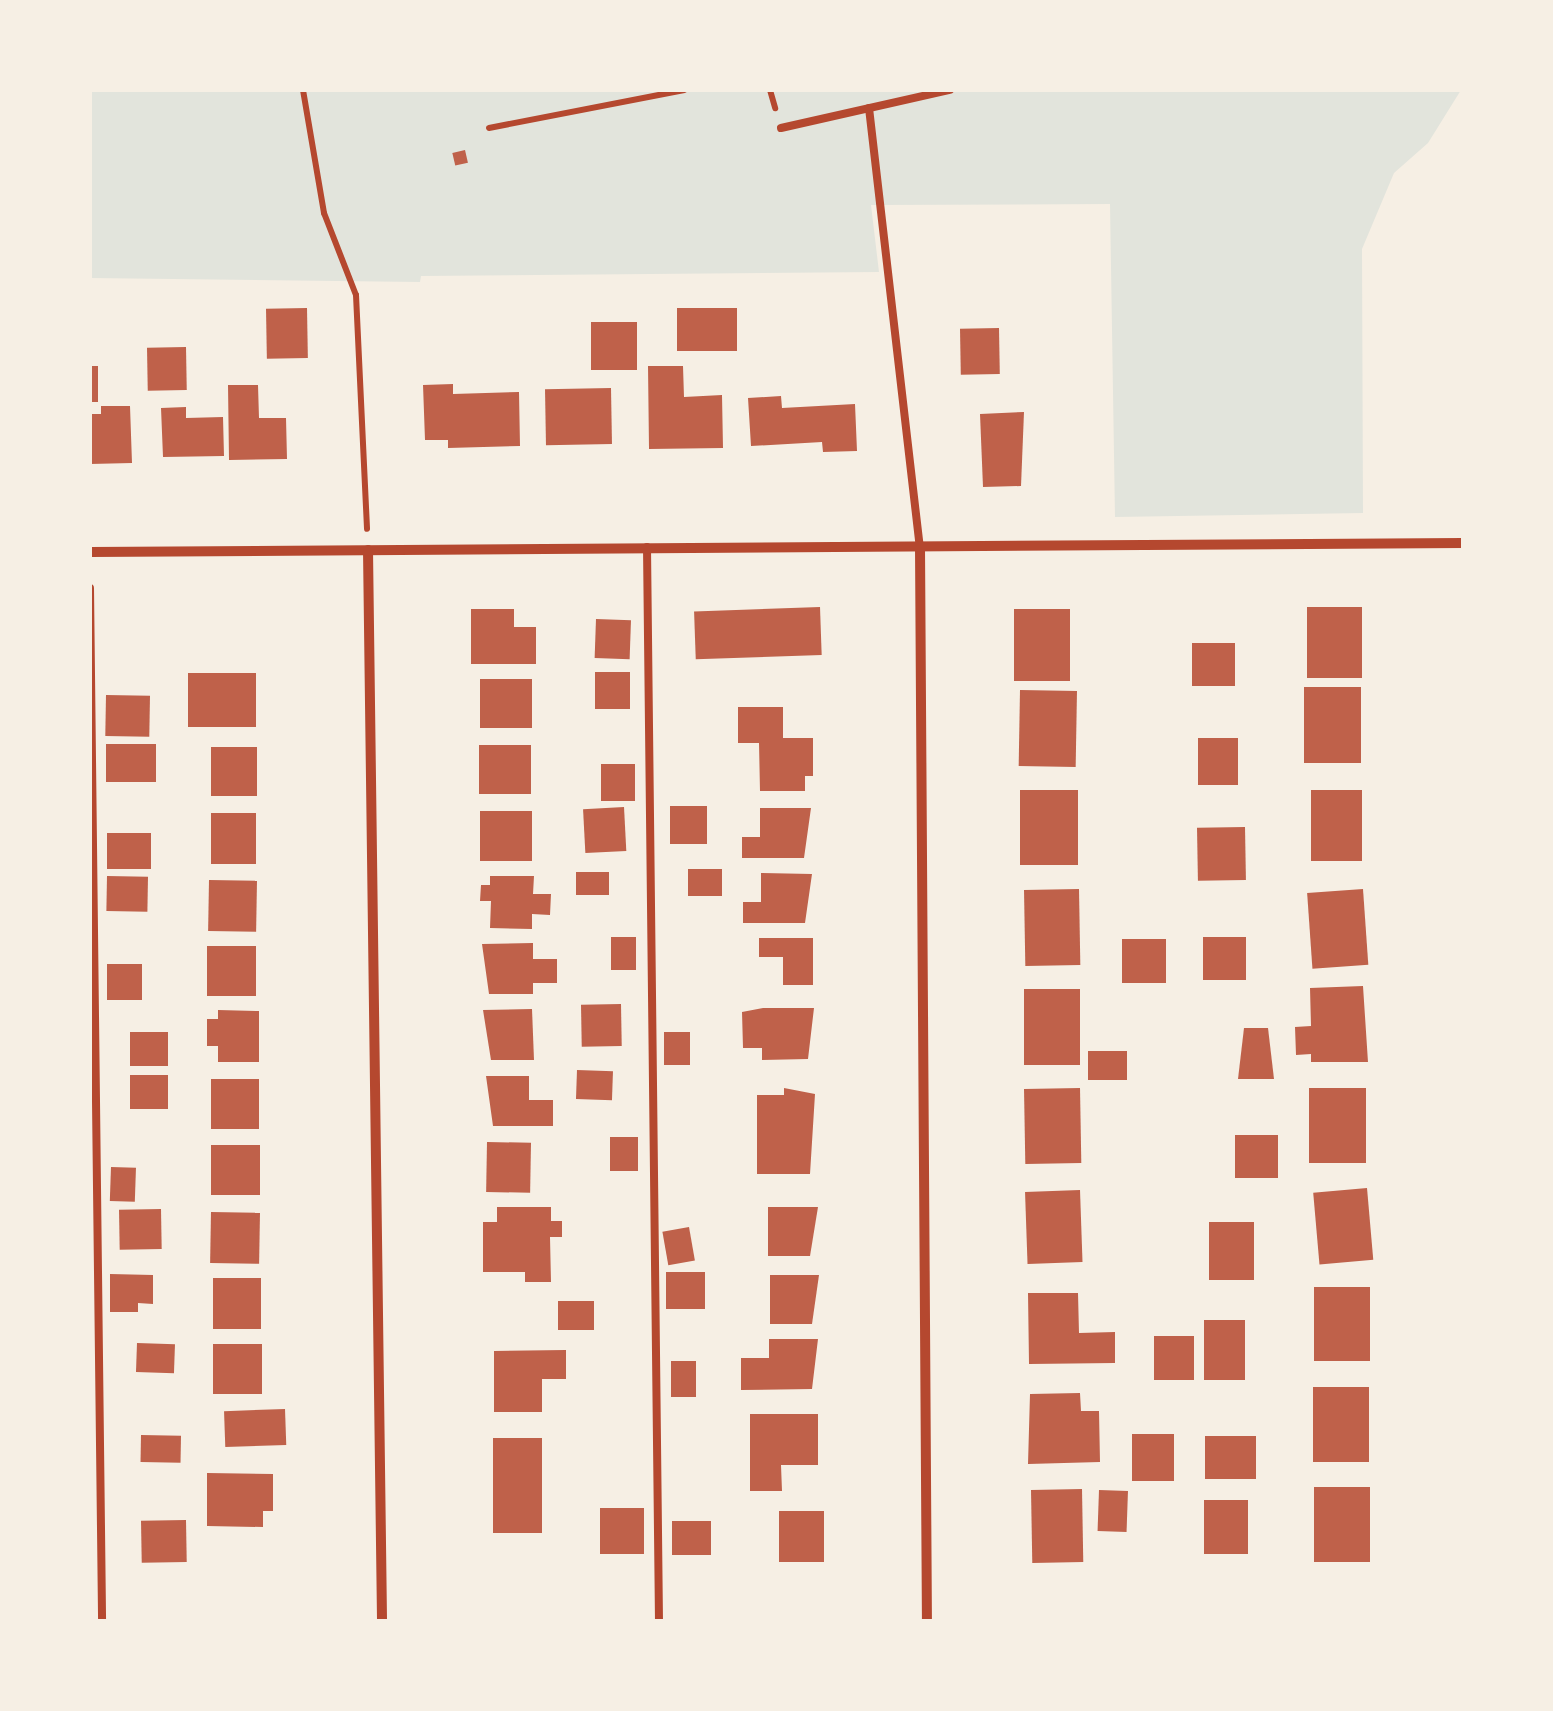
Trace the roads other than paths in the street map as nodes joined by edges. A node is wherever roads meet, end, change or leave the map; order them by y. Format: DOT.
graph roads {
  1 [pos="950,90"];
  2 [pos="869,108"];
  3 [pos="782,128"];
  4 [pos="1463,542"];
  5 [pos="647,547"];
  6 [pos="920,547"];
  7 [pos="368,550"];
  8 [pos="90,552"];
  9 [pos="90,588"];
  10 [pos="102,1621"];
  11 [pos="382,1621"];
  12 [pos="659,1621"];
  13 [pos="927,1621"];
  1 -- 2 [label="lane"];
  2 -- 3 [label="lane"];
  2 -- 6 [label="lane"];
  4 -- 6 [label="street"];
  5 -- 6 [label="street"];
  5 -- 7 [label="street"];
  5 -- 12 [label="lane"];
  6 -- 13 [label="street"];
  7 -- 8 [label="street"];
  7 -- 11 [label="street"];
  9 -- 10 [label="lane"];
}
